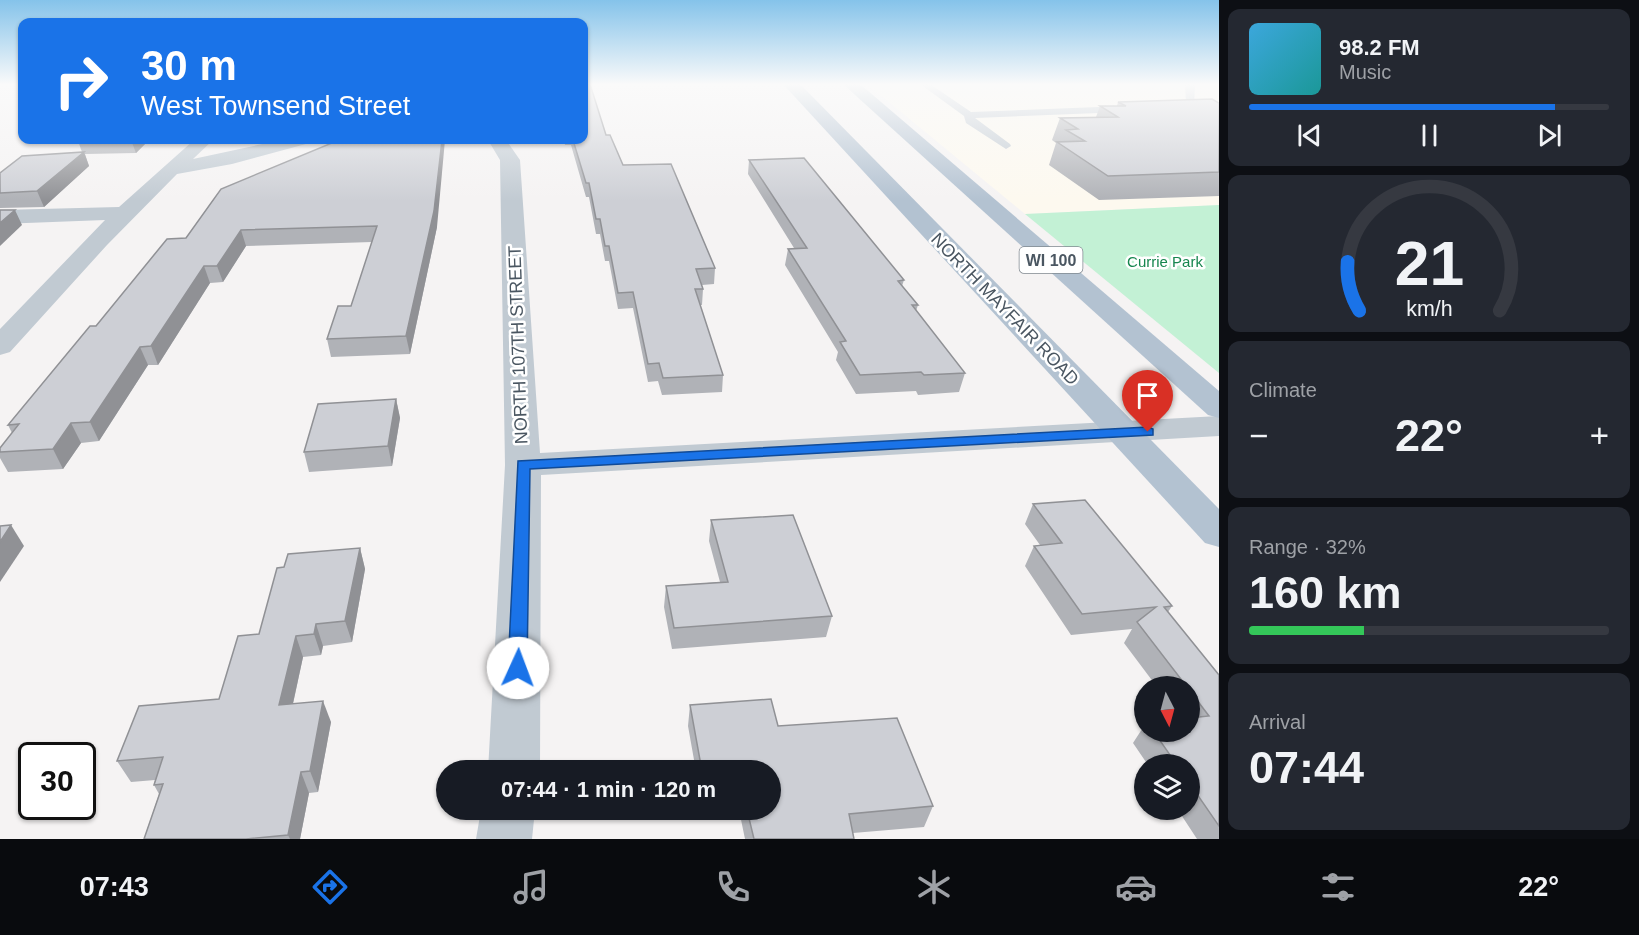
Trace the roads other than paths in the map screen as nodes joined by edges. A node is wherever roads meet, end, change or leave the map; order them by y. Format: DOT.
graph roads {
  1 [pos="828,123"];
  2 [pos="895,123"];
  3 [pos="973,123"];
  4 [pos="199,144"];
  5 [pos="285,144"];
  6 [pos="500,144"];
  7 [pos="1006,147"];
  8 [pos="168,170"];
  9 [pos="124,213"];
  10 [pos="0,217"];
  11 [pos="0,346"];
  12 [pos="1219,408"];
  13 [pos="1219,426"];
  14 [pos="1124,433"];
  15 [pos="523,465"];
  16 [pos="1219,533"];
  17 [pos="514,760"];
  18 [pos="507,820"];
  19 [pos="504,839"];
  1 -- 14 [label="main road, NORTH MAYFAIR ROAD"];
  2 -- 12 [label="main road, WI 100"];
  3 -- 7 [label="lane"];
  4 -- 8 [label="street"];
  5 -- 8 [label="street"];
  6 -- 15 [label="street, NORTH 107TH STREET"];
  8 -- 9 [label="street"];
  9 -- 10 [label="street"];
  9 -- 11 [label="street"];
  13 -- 14 [label="street"];
  14 -- 15 [label="street"];
  14 -- 16 [label="main road, NORTH MAYFAIR ROAD"];
  15 -- 17 [label="street, NORTH 107TH STREET"];
  18 -- 19 [label="street"];
}
